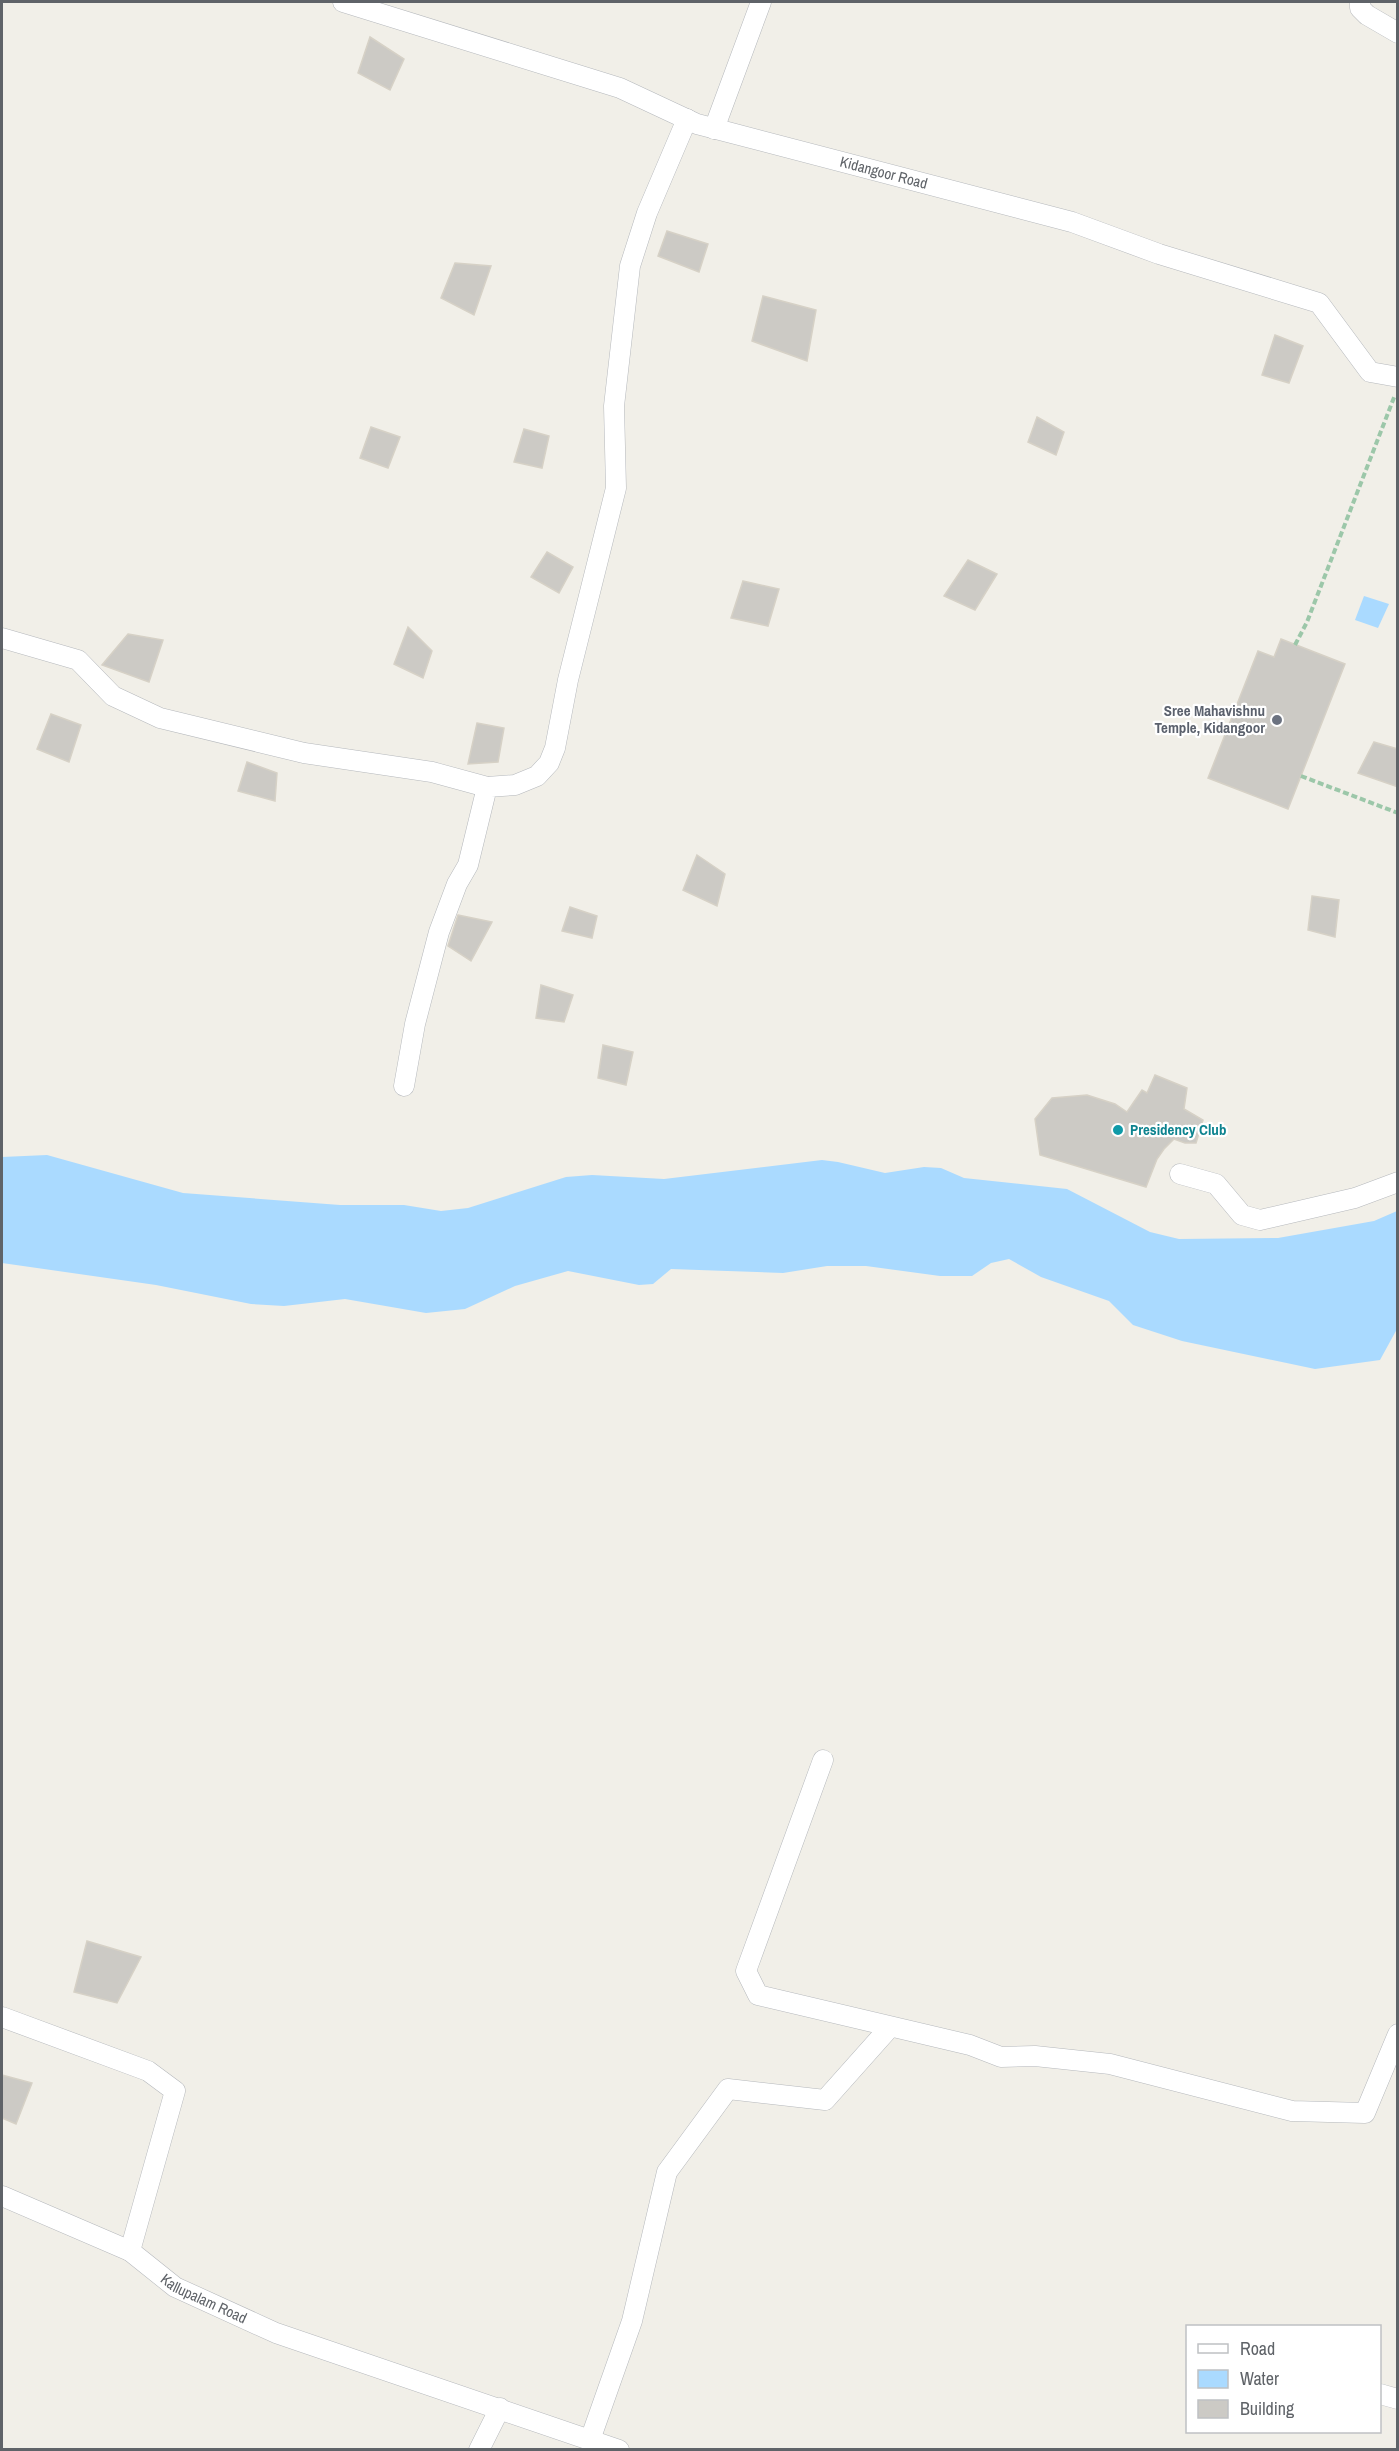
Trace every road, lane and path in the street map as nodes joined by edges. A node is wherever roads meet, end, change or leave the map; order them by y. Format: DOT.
graph roads {
  1 [pos="343,2"];
  2 [pos="761,2"];
  3 [pos="1360,2"];
  4 [pos="1398,33"];
  5 [pos="687,119"];
  6 [pos="714,129"];
  7 [pos="1398,377"];
  8 [pos="1398,389"];
  9 [pos="2,638"];
  10 [pos="1295,645"];
  11 [pos="1301,776"];
  12 [pos="487,787"];
  13 [pos="1398,813"];
  14 [pos="404,1086"];
  15 [pos="1180,1174"];
  16 [pos="1398,1182"];
  17 [pos="824,1760"];
  18 [pos="2,2017"];
  19 [pos="890,2027"];
  20 [pos="1398,2034"];
  21 [pos="2,2196"];
  22 [pos="130,2252"];
  23 [pos="1381,2394"];
  24 [pos="1398,2399"];
  25 [pos="500,2408"];
  26 [pos="590,2440"];
  27 [pos="479,2450"];
  28 [pos="619,2450"];
  1 -- 5 [label="street, Kidangoor Road"];
  2 -- 6 [label="street"];
  3 -- 4 [label="street"];
  5 -- 6 [label="street, Kidangoor Road"];
  5 -- 12 [label="street"];
  6 -- 7 [label="street, Kidangoor Road"];
  8 -- 10 [label="path"];
  9 -- 12 [label="street"];
  11 -- 13 [label="path"];
  12 -- 14 [label="street"];
  15 -- 16 [label="street"];
  17 -- 19 [label="street"];
  18 -- 22 [label="street"];
  19 -- 20 [label="street"];
  19 -- 26 [label="street"];
  21 -- 22 [label="street, Kallupalam Road"];
  22 -- 25 [label="street, Kallupalam Road"];
  23 -- 24 [label="street"];
  25 -- 26 [label="street, Kallupalam Road"];
  25 -- 27 [label="street"];
  26 -- 28 [label="street, Kallupalam Road"];
}
